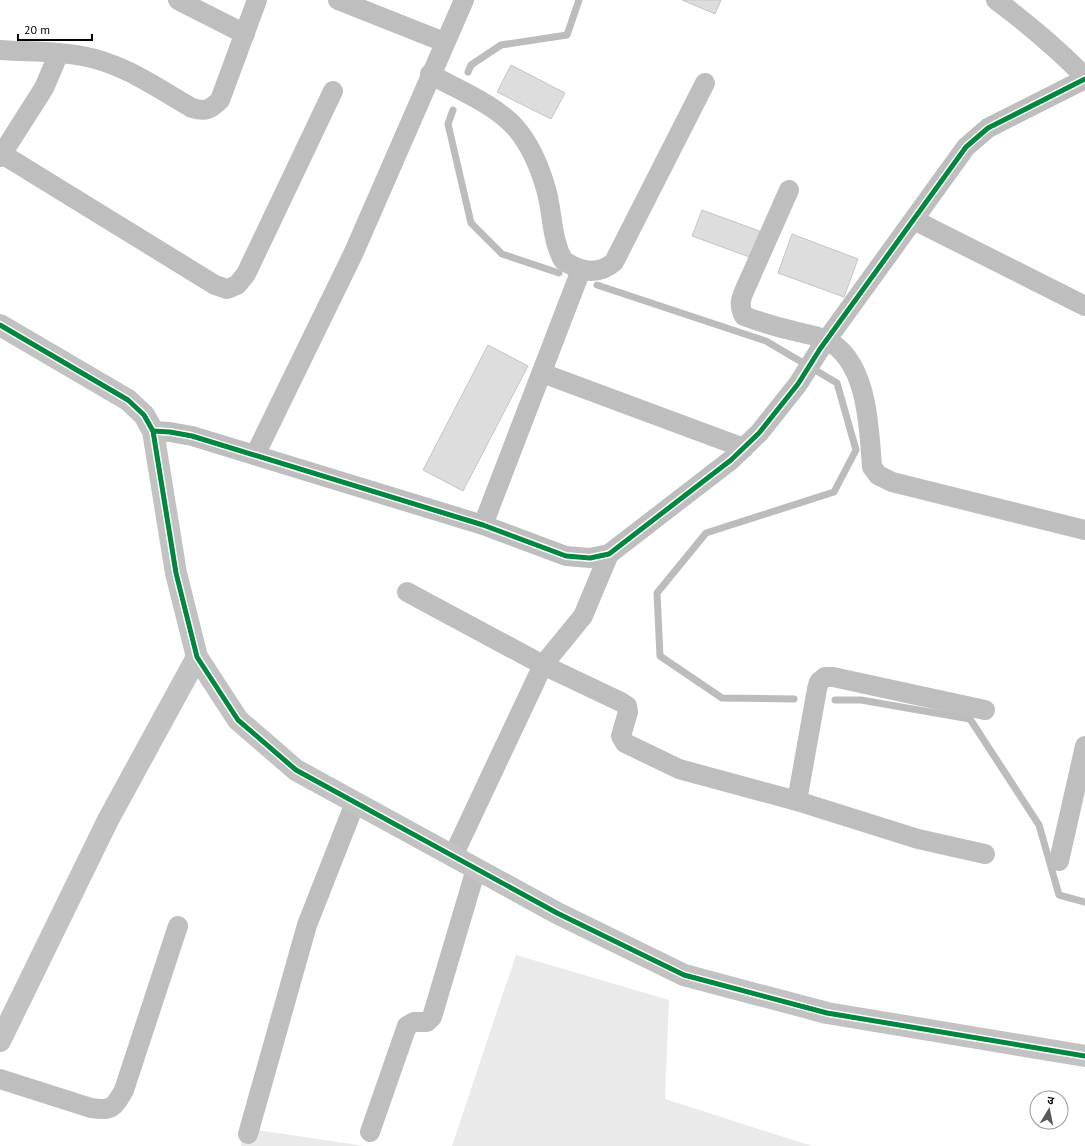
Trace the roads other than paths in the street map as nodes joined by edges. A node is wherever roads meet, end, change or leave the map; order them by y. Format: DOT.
graph roads {
  1 [pos="178,0"];
  2 [pos="257,0"];
  3 [pos="338,0"];
  4 [pos="464,0"];
  5 [pos="996,0"];
  6 [pos="245,34"];
  7 [pos="444,42"];
  8 [pos="0,50"];
  9 [pos="59,53"];
  10 [pos="430,74"];
  11 [pos="1085,78"];
  12 [pos="705,83"];
  13 [pos="333,91"];
  14 [pos="1,156"];
  15 [pos="790,190"];
  16 [pos="914,220"];
  17 [pos="581,270"];
  18 [pos="1085,306"];
  19 [pos="0,325"];
  20 [pos="824,345"];
  21 [pos="542,373"];
  22 [pos="153,431"];
  23 [pos="744,448"];
  24 [pos="254,455"];
  25 [pos="483,525"];
  26 [pos="1085,530"];
  27 [pos="609,554"];
  28 [pos="407,592"];
  29 [pos="197,656"];
  30 [pos="543,665"];
  31 [pos="985,710"];
  32 [pos="1085,746"];
  33 [pos="797,801"];
  34 [pos="355,803"];
  35 [pos="985,854"];
  36 [pos="453,856"];
  37 [pos="1059,861"];
  38 [pos="476,869"];
  39 [pos="178,926"];
  40 [pos="0,1041"];
  41 [pos="1085,1056"];
  42 [pos="0,1079"];
  43 [pos="370,1132"];
  44 [pos="248,1134"];
  1 -- 6 [label="street"];
  2 -- 6 [label="street"];
  3 -- 7 [label="street"];
  4 -- 7 [label="street"];
  5 -- 11 [label="street"];
  6 -- 9 [label="street"];
  7 -- 10 [label="street"];
  8 -- 9 [label="street"];
  9 -- 14 [label="street"];
  10 -- 17 [label="street"];
  10 -- 24 [label="street"];
  11 -- 16 [label="street"];
  12 -- 17 [label="street"];
  13 -- 14 [label="street"];
  15 -- 20 [label="street"];
  16 -- 18 [label="street"];
  16 -- 20 [label="street"];
  17 -- 21 [label="street"];
  19 -- 22 [label="street"];
  20 -- 23 [label="street"];
  20 -- 26 [label="street"];
  21 -- 23 [label="street"];
  21 -- 25 [label="street"];
  22 -- 24 [label="street"];
  22 -- 29 [label="street"];
  23 -- 27 [label="street"];
  24 -- 25 [label="street"];
  25 -- 27 [label="street"];
  27 -- 30 [label="street"];
  28 -- 30 [label="street"];
  29 -- 34 [label="street"];
  29 -- 40 [label="street"];
  30 -- 33 [label="street"];
  30 -- 36 [label="street"];
  31 -- 33 [label="street"];
  32 -- 37 [label="street"];
  33 -- 35 [label="street"];
  34 -- 36 [label="street"];
  34 -- 44 [label="street"];
  36 -- 38 [label="street"];
  38 -- 41 [label="street"];
  38 -- 43 [label="street"];
  39 -- 42 [label="street"];
}
